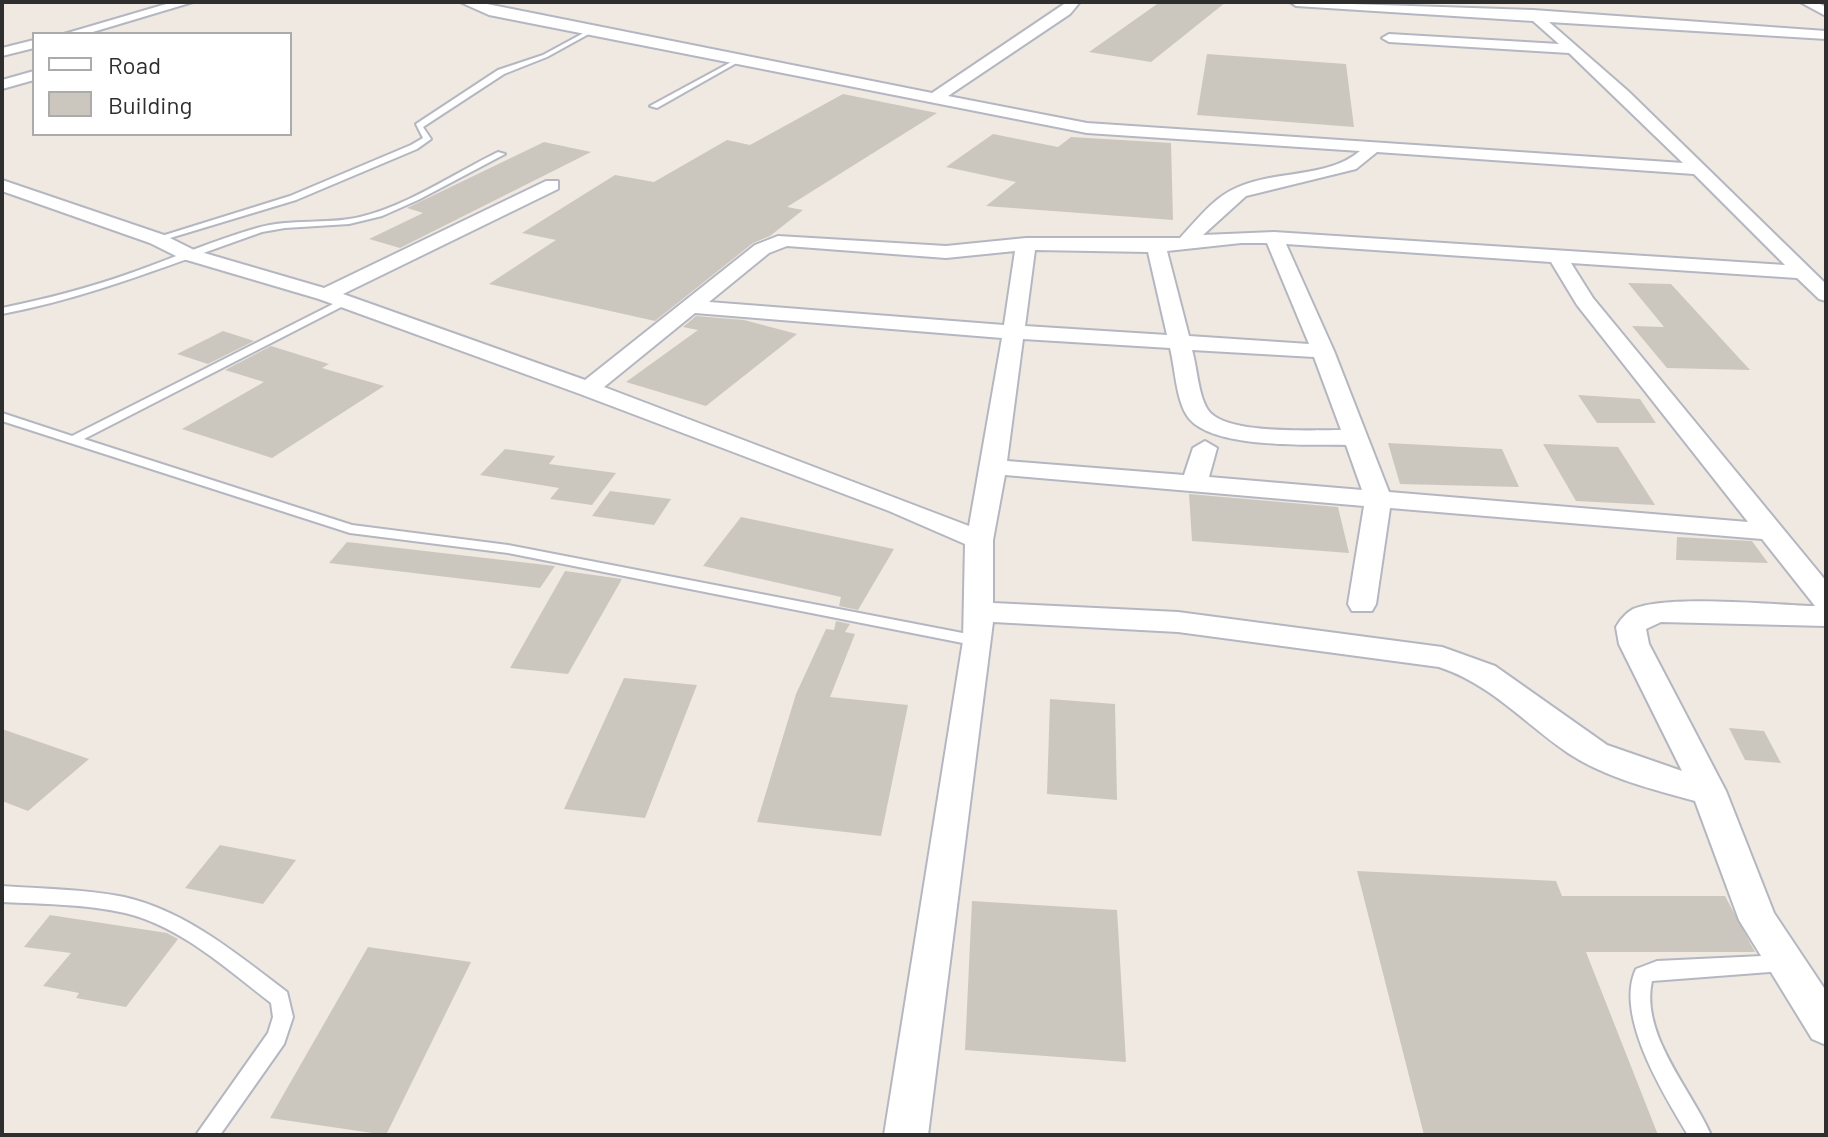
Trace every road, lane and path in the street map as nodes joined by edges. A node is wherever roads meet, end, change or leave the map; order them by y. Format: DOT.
graph roads {
  1 [pos="187,2"];
  2 [pos="466,2"];
  3 [pos="1074,2"];
  4 [pos="1296,2"];
  5 [pos="1516,2"];
  6 [pos="1806,2"];
  7 [pos="1384,5"];
  8 [pos="1446,7"];
  9 [pos="558,8"];
  10 [pos="1630,9"];
  11 [pos="160,11"];
  12 [pos="1826,12"];
  13 [pos="1539,18"];
  14 [pos="533,19"];
  15 [pos="1657,24"];
  16 [pos="593,30"];
  17 [pos="79,32"];
  18 [pos="1826,35"];
  19 [pos="32,44"];
  20 [pos="1573,49"];
  21 [pos="2,52"];
  22 [pos="737,61"];
  23 [pos="32,76"];
  24 [pos="2,85"];
  25 [pos="932,100"];
  26 [pos="654,106"];
  27 [pos="1373,147"];
  28 [pos="501,154"];
  29 [pos="1698,169"];
  30 [pos="2,185"];
  31 [pos="552,185"];
  32 [pos="1274,238"];
  33 [pos="157,239"];
  34 [pos="1026,244"];
  35 [pos="1185,244"];
  36 [pos="1156,246"];
  37 [pos="187,254"];
  38 [pos="1556,254"];
  39 [pos="1802,272"];
  40 [pos="1826,295"];
  41 [pos="336,298"];
  42 [pos="692,307"];
  43 [pos="2,311"];
  44 [pos="1013,332"];
  45 [pos="1182,342"];
  46 [pos="1323,351"];
  47 [pos="588,389"];
  48 [pos="2,417"];
  49 [pos="1355,438"];
  50 [pos="73,440"];
  51 [pos="1205,448"];
  52 [pos="994,467"];
  53 [pos="1194,483"];
  54 [pos="1378,498"];
  55 [pos="1773,532"];
  56 [pos="979,540"];
  57 [pos="1826,600"];
  58 [pos="1362,604"];
  59 [pos="1826,616"];
  60 [pos="979,627"];
  61 [pos="1709,791"];
  62 [pos="2,894"];
  63 [pos="1783,963"];
  64 [pos="1826,1026"];
  65 [pos="207,1135"];
  66 [pos="906,1135"];
  67 [pos="1700,1135"];
  1 -- 11 [label="street"];
  2 -- 14 [label="street"];
  3 -- 25 [label="street"];
  4 -- 7 [label="street"];
  5 -- 13 [label="street"];
  6 -- 12 [label="street"];
  7 -- 8 [label="street"];
  7 -- 20 [label="street"];
  8 -- 13 [label="street"];
  9 -- 14 [label="street"];
  10 -- 15 [label="street"];
  11 -- 17 [label="street"];
  13 -- 15 [label="street"];
  13 -- 20 [label="street"];
  14 -- 16 [label="street"];
  15 -- 18 [label="street"];
  16 -- 22 [label="street"];
  16 -- 33 [label="lane"];
  19 -- 21 [label="street"];
  20 -- 29 [label="street"];
  22 -- 25 [label="street"];
  22 -- 26 [label="lane"];
  23 -- 24 [label="street"];
  25 -- 27 [label="street"];
  27 -- 29 [label="street"];
  27 -- 35 [label="street"];
  28 -- 37 [label="lane"];
  29 -- 39 [label="street"];
  30 -- 33 [label="street"];
  31 -- 41 [label="street"];
  32 -- 35 [label="street"];
  32 -- 38 [label="street"];
  32 -- 46 [label="street"];
  33 -- 37 [label="street"];
  34 -- 36 [label="street"];
  34 -- 42 [label="street"];
  34 -- 44 [label="street"];
  35 -- 36 [label="street"];
  36 -- 45 [label="street"];
  37 -- 41 [label="street"];
  37 -- 43 [label="lane"];
  38 -- 39 [label="street"];
  38 -- 55 [label="street"];
  39 -- 40 [label="street"];
  41 -- 47 [label="street"];
  41 -- 50 [label="lane"];
  42 -- 44 [label="street"];
  42 -- 47 [label="street"];
  44 -- 45 [label="street"];
  44 -- 52 [label="street"];
  45 -- 46 [label="street"];
  45 -- 49 [label="street"];
  46 -- 49 [label="street"];
  47 -- 56 [label="street"];
  48 -- 50 [label="lane"];
  49 -- 54 [label="street"];
  50 -- 60 [label="lane"];
  51 -- 53 [label="street"];
  52 -- 53 [label="street"];
  52 -- 56 [label="street"];
  53 -- 54 [label="street"];
  54 -- 55 [label="street"];
  54 -- 58 [label="street"];
  55 -- 57 [label="street"];
  56 -- 60 [label="street"];
  59 -- 61 [label="street"];
  60 -- 61 [label="street"];
  60 -- 66 [label="street"];
  61 -- 63 [label="street"];
  62 -- 65 [label="lane"];
  63 -- 64 [label="street"];
  63 -- 67 [label="lane"];
}
